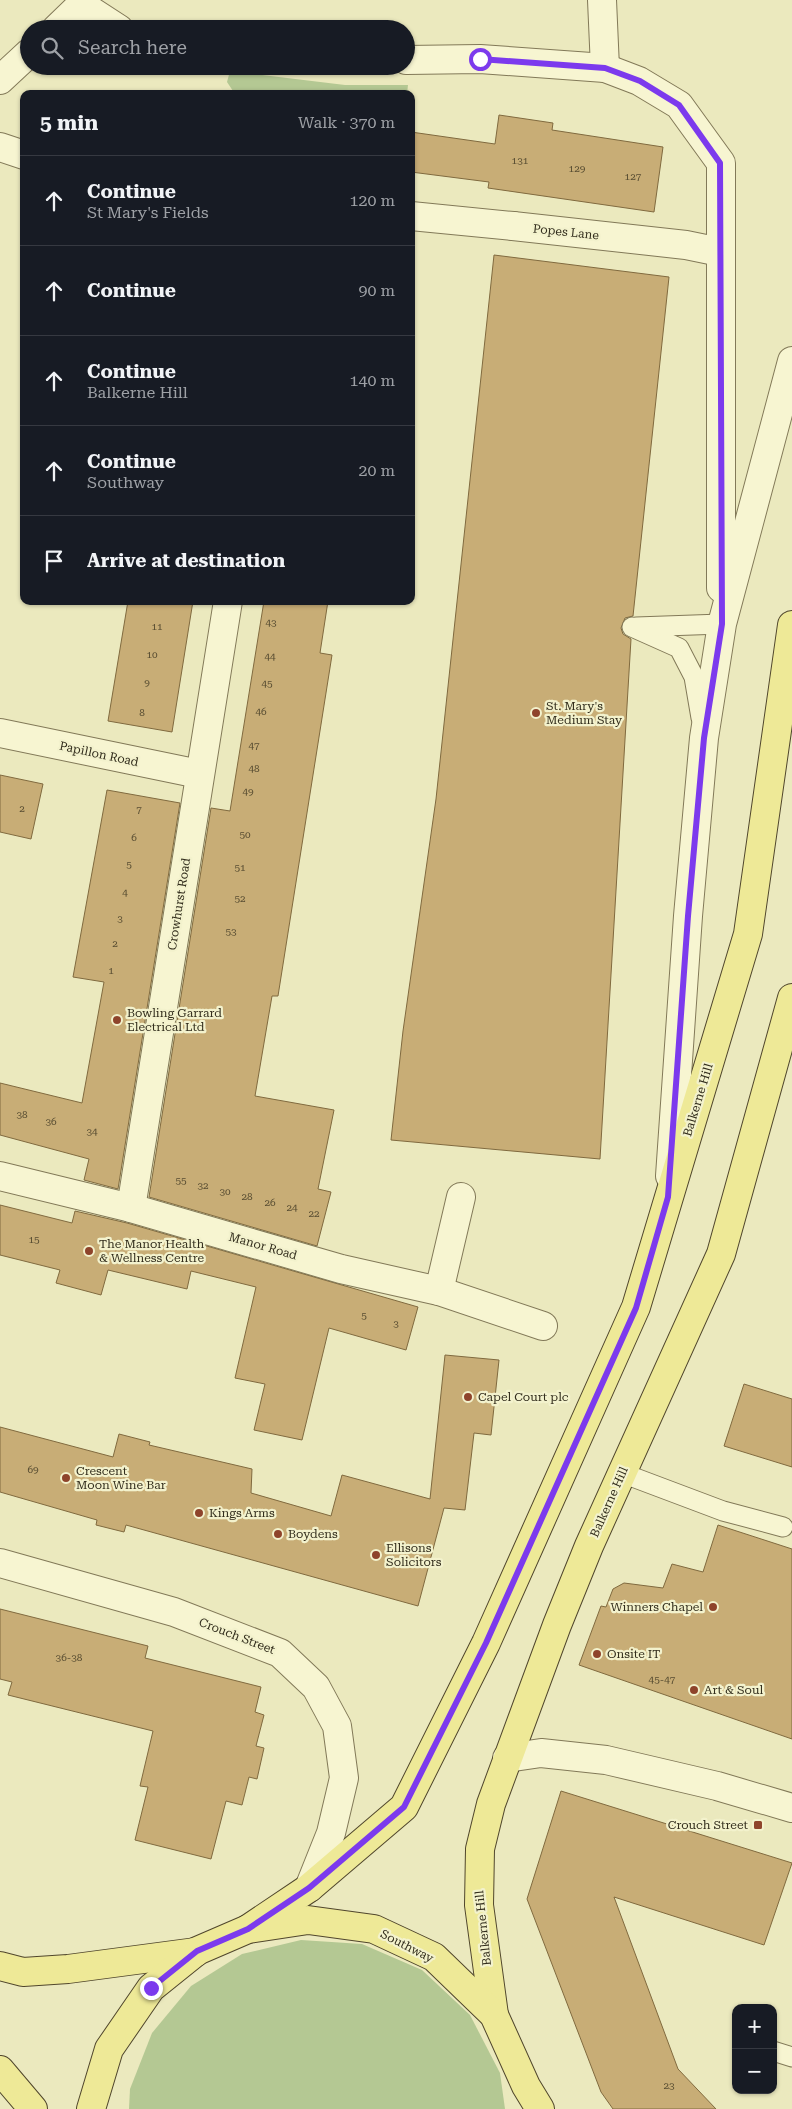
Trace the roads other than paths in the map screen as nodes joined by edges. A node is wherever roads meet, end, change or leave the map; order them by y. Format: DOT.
graph roads {
  1 [pos="602,0"];
  2 [pos="84,2"];
  3 [pos="65,20"];
  4 [pos="107,20"];
  5 [pos="415,60"];
  6 [pos="20,61"];
  7 [pos="605,68"];
  8 [pos="0,80"];
  9 [pos="0,147"];
  10 [pos="20,154"];
  11 [pos="415,216"];
  12 [pos="720,252"];
  13 [pos="792,361"];
  14 [pos="227,605"];
  15 [pos="722,624"];
  16 [pos="792,625"];
  17 [pos="0,733"];
  18 [pos="704,738"];
  19 [pos="199,774"];
  20 [pos="792,998"];
  21 [pos="0,1176"];
  22 [pos="461,1197"];
  23 [pos="668,1197"];
  24 [pos="132,1208"];
  25 [pos="439,1291"];
  26 [pos="543,1326"];
  27 [pos="622,1473"];
  28 [pos="783,1527"];
  29 [pos="0,1562"];
  30 [pos="507,1758"];
  31 [pos="792,1808"];
  32 [pos="309,1888"];
  33 [pos="248,1929"];
  34 [pos="197,1951"];
  35 [pos="0,1966"];
  36 [pos="494,2015"];
  37 [pos="777,2052"];
  38 [pos="792,2057"];
  39 [pos="0,2070"];
  40 [pos="527,2097"];
  41 [pos="33,2109"];
  42 [pos="91,2109"];
  43 [pos="540,2109"];
  1 -- 7 [label="street"];
  2 -- 3 [label="street"];
  2 -- 4 [label="street"];
  5 -- 7 [label="street"];
  6 -- 8 [label="street"];
  7 -- 12 [label="street"];
  9 -- 10 [label="street"];
  11 -- 12 [label="street, Popes Lane"];
  12 -- 15 [label="street"];
  13 -- 15 [label="street"];
  14 -- 19 [label="street, Crowhurst Road"];
  15 -- 18 [label="street"];
  15 -- 18 [label="lane"];
  16 -- 23 [label="main road, Balkerne Hill"];
  17 -- 19 [label="street, Papillon Road"];
  18 -- 23 [label="street"];
  19 -- 24 [label="street, Crowhurst Road"];
  20 -- 27 [label="main road, Balkerne Hill"];
  21 -- 24 [label="street, Manor Road"];
  22 -- 25 [label="street"];
  23 -- 32 [label="main road, Balkerne Hill"];
  24 -- 25 [label="street, Manor Road"];
  25 -- 26 [label="street, Manor Road"];
  27 -- 28 [label="lane"];
  27 -- 30 [label="main road, Balkerne Hill"];
  29 -- 32 [label="street, Crouch Street"];
  30 -- 31 [label="street"];
  30 -- 36 [label="main road, Balkerne Hill"];
  32 -- 33 [label="main road, Balkerne Hill"];
  33 -- 34 [label="main road, Southway"];
  33 -- 36 [label="main road, Southway"];
  34 -- 35 [label="main road, Southway"];
  34 -- 42 [label="main road, Southway"];
  36 -- 40 [label="main road, Southway"];
  37 -- 38 [label="lane"];
  39 -- 41 [label="main road"];
  40 -- 43 [label="main road, Southway"];
}
